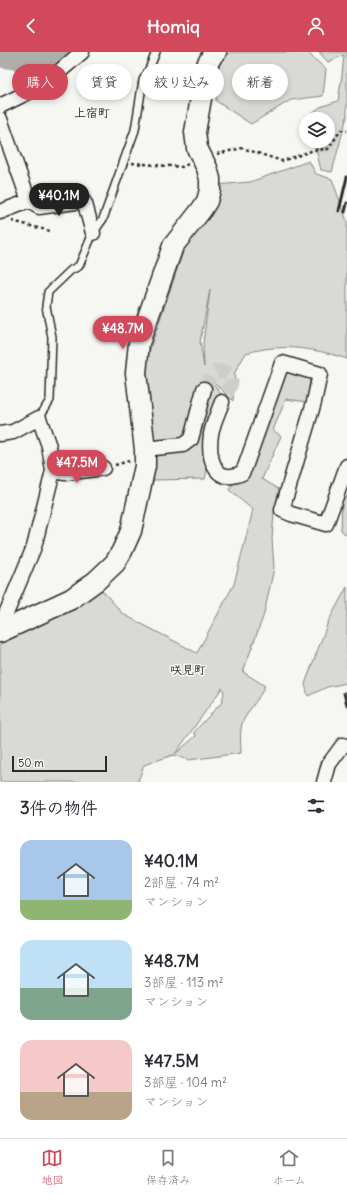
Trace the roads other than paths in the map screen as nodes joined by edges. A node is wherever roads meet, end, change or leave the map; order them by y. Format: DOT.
graph roads {
  1 [pos="81,52"];
  2 [pos="156,52"];
  3 [pos="216,52"];
  4 [pos="0,106"];
  5 [pos="0,119"];
  6 [pos="29,202"];
  7 [pos="0,212"];
  8 [pos="93,233"];
  9 [pos="204,389"];
  10 [pos="222,402"];
  11 [pos="39,418"];
  12 [pos="0,434"];
  13 [pos="145,453"];
  14 [pos="347,466"];
  15 [pos="103,468"];
  16 [pos="53,471"];
  17 [pos="3,630"];
  18 [pos="345,742"];
  19 [pos="324,782"];
  1 -- 4 [label="street"];
  2 -- 8 [label="lane"];
  3 -- 13 [label="street"];
  5 -- 6 [label="street"];
  6 -- 7 [label="street"];
  6 -- 8 [label="street"];
  8 -- 11 [label="lane"];
  9 -- 13 [label="street"];
  10 -- 14 [label="street"];
  11 -- 12 [label="street"];
  11 -- 16 [label="street"];
  13 -- 17 [label="street"];
  15 -- 16 [label="street"];
  16 -- 17 [label="street"];
  18 -- 19 [label="street"];
}
